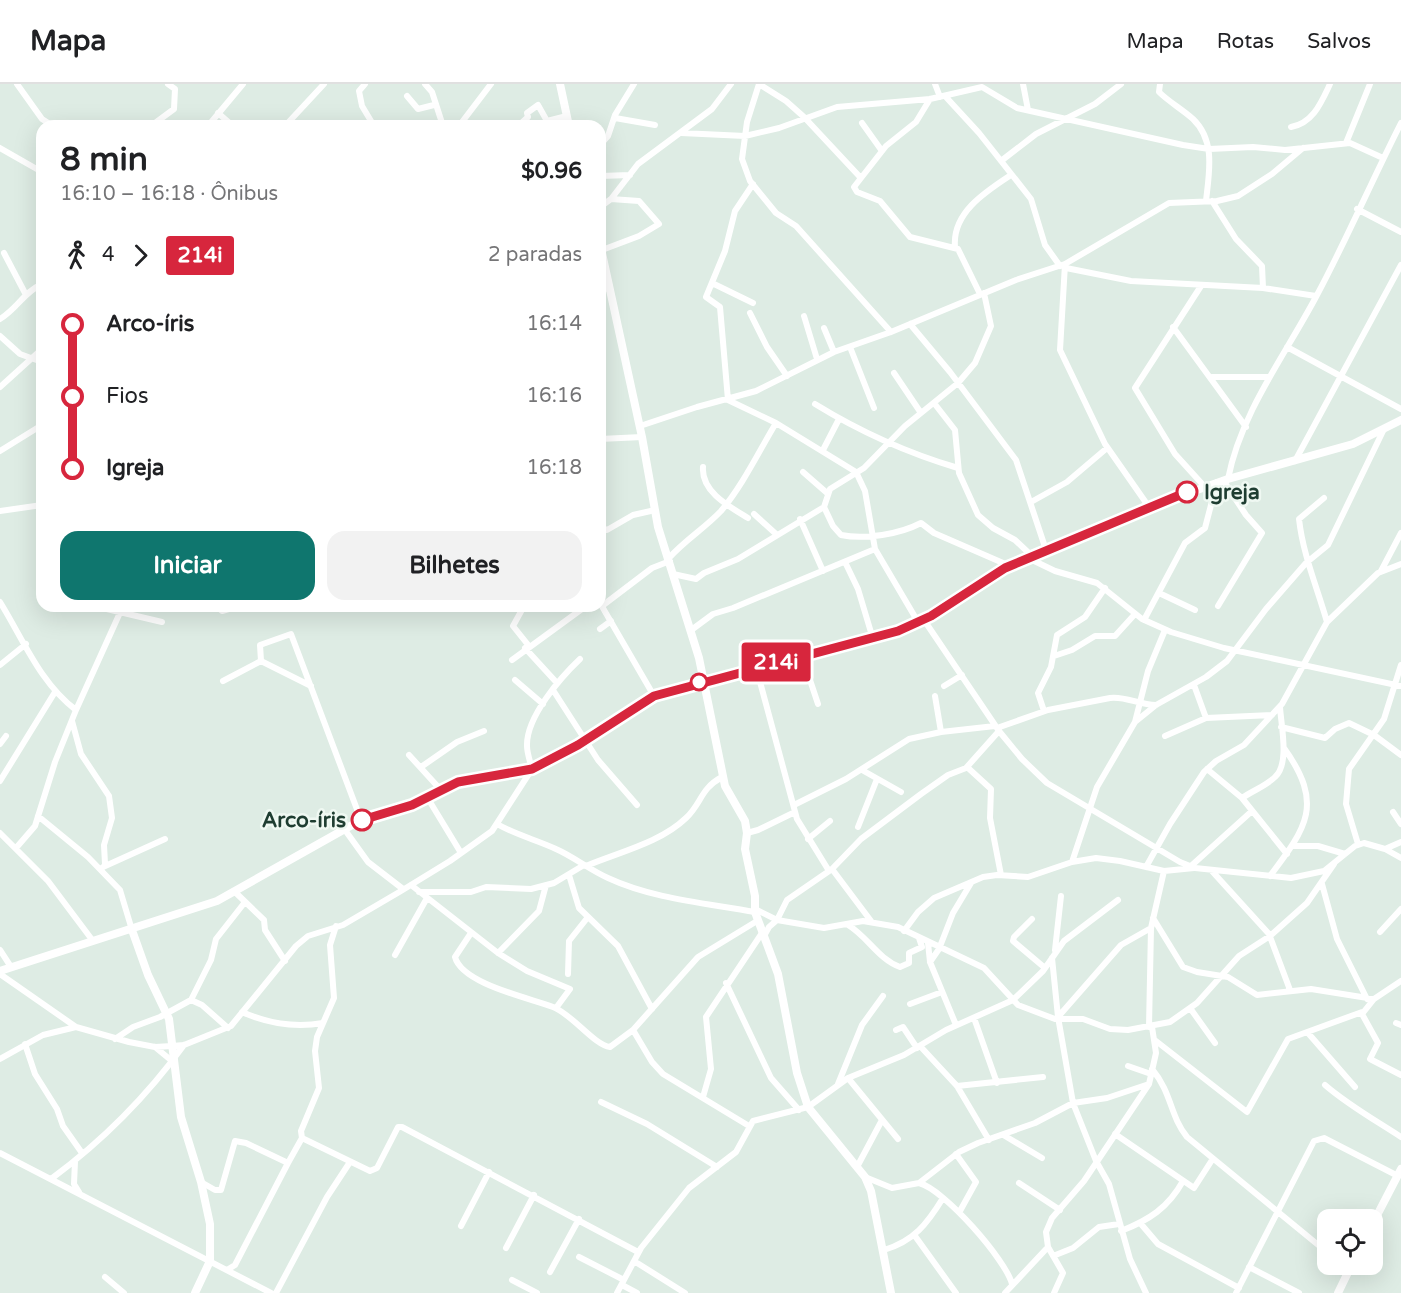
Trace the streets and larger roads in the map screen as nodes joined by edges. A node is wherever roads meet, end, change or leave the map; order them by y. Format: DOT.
graph roads {
  1 [pos="17,84"];
  2 [pos="168,84"];
  3 [pos="243,84"];
  4 [pos="324,84"];
  5 [pos="365,84"];
  6 [pos="425,84"];
  7 [pos="491,84"];
  8 [pos="560,84"];
  9 [pos="634,84"];
  10 [pos="731,84"];
  11 [pos="759,84"];
  12 [pos="935,84"];
  13 [pos="1023,84"];
  14 [pos="1121,84"];
  15 [pos="1160,84"];
  16 [pos="1330,84"];
  17 [pos="1370,84"];
  18 [pos="407,96"];
  19 [pos="943,97"];
  20 [pos="930,99"];
  21 [pos="434,105"];
  22 [pos="1028,110"];
  23 [pos="218,113"];
  24 [pos="567,116"];
  25 [pos="804,117"];
  26 [pos="615,118"];
  27 [pos="1063,119"];
  28 [pos="43,120"];
  29 [pos="159,120"];
  30 [pos="213,120"];
  31 [pos="226,120"];
  32 [pos="291,120"];
  33 [pos="369,120"];
  34 [pos="440,120"];
  35 [pos="464,120"];
  36 [pos="525,120"];
  37 [pos="546,120"];
  38 [pos="551,120"];
  39 [pos="568,120"];
  40 [pos="862,123"];
  41 [pos="1401,123"];
  42 [pos="655,125"];
  43 [pos="1291,127"];
  44 [pos="681,133"];
  45 [pos="745,136"];
  46 [pos="606,138"];
  47 [pos="1346,143"];
  48 [pos="0,148"];
  49 [pos="1303,148"];
  50 [pos="1209,149"];
  51 [pos="1285,150"];
  52 [pos="882,151"];
  53 [pos="1383,158"];
  54 [pos="1001,161"];
  55 [pos="1284,164"];
  56 [pos="36,169"];
  57 [pos="630,175"];
  58 [pos="1011,175"];
  59 [pos="606,176"];
  60 [pos="860,177"];
  61 [pos="753,184"];
  62 [pos="611,199"];
  63 [pos="1209,201"];
  64 [pos="606,203"];
  65 [pos="1357,209"];
  66 [pos="1401,232"];
  67 [pos="606,246"];
  68 [pos="955,247"];
  69 [pos="4,254"];
  70 [pos="1401,265"];
  71 [pos="1064,266"];
  72 [pos="606,271"];
  73 [pos="712,283"];
  74 [pos="609,286"];
  75 [pos="1201,286"];
  76 [pos="36,287"];
  77 [pos="606,288"];
  78 [pos="1263,288"];
  79 [pos="26,293"];
  80 [pos="982,293"];
  81 [pos="1316,296"];
  82 [pos="753,303"];
  83 [pos="750,313"];
  84 [pos="804,316"];
  85 [pos="0,319"];
  86 [pos="910,324"];
  87 [pos="1173,327"];
  88 [pos="824,328"];
  89 [pos="891,332"];
  90 [pos="0,336"];
  91 [pos="850,346"];
  92 [pos="1287,347"];
  93 [pos="834,352"];
  94 [pos="36,354"];
  95 [pos="30,359"];
  96 [pos="817,359"];
  97 [pos="36,360"];
  98 [pos="894,373"];
  99 [pos="787,376"];
  100 [pos="1343,376"];
  101 [pos="1212,377"];
  102 [pos="1269,377"];
  103 [pos="958,383"];
  104 [pos="0,387"];
  105 [pos="728,400"];
  106 [pos="934,403"];
  107 [pos="815,404"];
  108 [pos="1400,406"];
  109 [pos="874,408"];
  110 [pos="921,413"];
  111 [pos="839,419"];
  112 [pos="1401,420"];
  113 [pos="776,423"];
  114 [pos="640,426"];
  115 [pos="1246,427"];
  116 [pos="36,429"];
  117 [pos="1384,429"];
  118 [pos="642,437"];
  119 [pos="606,439"];
  120 [pos="890,443"];
  121 [pos="1107,448"];
  122 [pos="823,450"];
  123 [pos="0,451"];
  124 [pos="1295,461"];
  125 [pos="703,467"];
  126 [pos="958,468"];
  127 [pos="803,472"];
  128 [pos="856,472"];
  129 [pos="1223,480"];
  130 [pos="1204,486"];
  131 [pos="827,493"];
  132 [pos="1324,498"];
  133 [pos="1031,502"];
  134 [pos="726,504"];
  135 [pos="36,506"];
  136 [pos="824,507"];
  137 [pos="1149,507"];
  138 [pos="655,510"];
  139 [pos="0,511"];
  140 [pos="800,519"];
  141 [pos="606,530"];
  142 [pos="1401,533"];
  143 [pos="776,534"];
  144 [pos="872,535"];
  145 [pos="875,549"];
  146 [pos="1046,550"];
  147 [pos="1030,557"];
  148 [pos="669,559"];
  149 [pos="845,562"];
  150 [pos="1306,563"];
  151 [pos="1401,565"];
  152 [pos="1010,566"];
  153 [pos="823,572"];
  154 [pos="1381,572"];
  155 [pos="673,574"];
  156 [pos="1105,588"];
  157 [pos="1159,593"];
  158 [pos="606,600"];
  159 [pos="0,602"];
  160 [pos="1218,606"];
  161 [pos="1195,610"];
  162 [pos="121,612"];
  163 [pos="131,612"];
  164 [pos="521,612"];
  165 [pos="577,612"];
  166 [pos="606,612"];
  167 [pos="1135,614"];
  168 [pos="1144,620"];
  169 [pos="611,621"];
  170 [pos="921,621"];
  171 [pos="162,622"];
  172 [pos="1327,622"];
  173 [pos="600,629"];
  174 [pos="1165,630"];
  175 [pos="690,631"];
  176 [pos="873,639"];
  177 [pos="26,644"];
  178 [pos="527,647"];
  179 [pos="1235,650"];
  180 [pos="802,656"];
  181 [pos="1054,657"];
  182 [pos="580,659"];
  183 [pos="512,660"];
  184 [pos="261,661"];
  185 [pos="0,665"];
  186 [pos="1401,665"];
  187 [pos="1304,666"];
  188 [pos="756,667"];
  189 [pos="962,675"];
  190 [pos="515,680"];
  191 [pos="223,681"];
  192 [pos="704,681"];
  193 [pos="557,683"];
  194 [pos="1194,684"];
  195 [pos="1398,685"];
  196 [pos="944,686"];
  197 [pos="312,687"];
  198 [pos="554,690"];
  199 [pos="56,692"];
  200 [pos="654,696"];
  201 [pos="935,696"];
  202 [pos="543,704"];
  203 [pos="818,704"];
  204 [pos="1138,704"];
  205 [pos="1156,705"];
  206 [pos="1280,707"];
  207 [pos="76,710"];
  208 [pos="1044,711"];
  209 [pos="1272,715"];
  210 [pos="1206,718"];
  211 [pos="72,721"];
  212 [pos="1135,722"];
  213 [pos="1281,727"];
  214 [pos="997,728"];
  215 [pos="484,730"];
  216 [pos="941,732"];
  217 [pos="1374,735"];
  218 [pos="6,736"];
  219 [pos="1165,736"];
  220 [pos="586,740"];
  221 [pos="0,744"];
  222 [pos="1284,748"];
  223 [pos="409,755"];
  224 [pos="1401,755"];
  225 [pos="967,767"];
  226 [pos="421,768"];
  227 [pos="532,769"];
  228 [pos="1207,769"];
  229 [pos="862,770"];
  230 [pos="722,777"];
  231 [pos="876,779"];
  232 [pos="0,781"];
  233 [pos="440,789"];
  234 [pos="901,792"];
  235 [pos="427,797"];
  236 [pos="1242,798"];
  237 [pos="637,805"];
  238 [pos="794,808"];
  239 [pos="1091,808"];
  240 [pos="1252,811"];
  241 [pos="1393,812"];
  242 [pos="38,816"];
  243 [pos="361,820"];
  244 [pos="830,821"];
  245 [pos="498,824"];
  246 [pos="1401,824"];
  247 [pos="858,827"];
  248 [pos="345,830"];
  249 [pos="0,833"];
  250 [pos="747,833"];
  251 [pos="165,839"];
  252 [pos="808,839"];
  253 [pos="1401,842"];
  254 [pos="1358,844"];
  255 [pos="1292,846"];
  256 [pos="16,848"];
  257 [pos="1157,849"];
  258 [pos="1385,849"];
  259 [pos="461,853"];
  260 [pos="1287,854"];
  261 [pos="1202,855"];
  262 [pos="1345,855"];
  263 [pos="1401,858"];
  264 [pos="1072,862"];
  265 [pos="1334,864"];
  266 [pos="585,866"];
  267 [pos="103,867"];
  268 [pos="1146,867"];
  269 [pos="1193,867"];
  270 [pos="831,870"];
  271 [pos="1209,870"];
  272 [pos="1164,871"];
  273 [pos="569,875"];
  274 [pos="1001,875"];
  275 [pos="1270,876"];
  276 [pos="972,882"];
  277 [pos="1322,884"];
  278 [pos="411,885"];
  279 [pos="546,885"];
  280 [pos="403,889"];
  281 [pos="236,892"];
  282 [pos="418,892"];
  283 [pos="1061,896"];
  284 [pos="427,898"];
  285 [pos="1118,900"];
  286 [pos="246,902"];
  287 [pos="1401,909"];
  288 [pos="755,911"];
  289 [pos="588,917"];
  290 [pos="1153,918"];
  291 [pos="1032,919"];
  292 [pos="777,920"];
  293 [pos="757,921"];
  294 [pos="871,921"];
  295 [pos="848,925"];
  296 [pos="336,926"];
  297 [pos="1151,928"];
  298 [pos="132,930"];
  299 [pos="904,931"];
  300 [pos="1380,932"];
  301 [pos="471,933"];
  302 [pos="763,935"];
  303 [pos="1270,936"];
  304 [pos="919,938"];
  305 [pos="93,941"];
  306 [pos="928,943"];
  307 [pos="939,949"];
  308 [pos="0,950"];
  309 [pos="498,953"];
  310 [pos="395,955"];
  311 [pos="1053,956"];
  312 [pos="285,961"];
  313 [pos="930,962"];
  314 [pos="11,967"];
  315 [pos="1045,968"];
  316 [pos="0,972"];
  317 [pos="568,974"];
  318 [pos="1221,975"];
  319 [pos="1401,981"];
  320 [pos="726,983"];
  321 [pos="1290,990"];
  322 [pos="942,992"];
  323 [pos="883,996"];
  324 [pos="1371,999"];
  325 [pos="192,1000"];
  326 [pos="1013,1000"];
  327 [pos="910,1004"];
  328 [pos="556,1008"];
  329 [pos="1190,1008"];
  330 [pos="652,1009"];
  331 [pos="242,1012"];
  332 [pos="1362,1012"];
  333 [pos="166,1013"];
  334 [pos="974,1018"];
  335 [pos="1059,1018"];
  336 [pos="323,1023"];
  337 [pos="956,1025"];
  338 [pos="76,1027"];
  339 [pos="1150,1027"];
  340 [pos="228,1028"];
  341 [pos="633,1030"];
  342 [pos="896,1030"];
  343 [pos="1308,1033"];
  344 [pos="114,1039"];
  345 [pos="1155,1041"];
  346 [pos="1215,1043"];
  347 [pos="25,1044"];
  348 [pos="183,1045"];
  349 [pos="172,1046"];
  350 [pos="155,1047"];
  351 [pos="918,1047"];
  352 [pos="0,1059"];
  353 [pos="172,1061"];
  354 [pos="1128,1066"];
  355 [pos="1151,1072"];
  356 [pos="1401,1075"];
  357 [pos="1043,1077"];
  358 [pos="848,1078"];
  359 [pos="997,1083"];
  360 [pos="838,1084"];
  361 [pos="1149,1084"];
  362 [pos="1325,1084"];
  363 [pos="957,1086"];
  364 [pos="1355,1087"];
  365 [pos="703,1097"];
  366 [pos="601,1102"];
  367 [pos="1073,1103"];
  368 [pos="808,1107"];
  369 [pos="799,1110"];
  370 [pos="882,1120"];
  371 [pos="749,1126"];
  372 [pos="1115,1134"];
  373 [pos="1005,1136"];
  374 [pos="1401,1137"];
  375 [pos="303,1138"];
  376 [pos="898,1139"];
  377 [pos="989,1140"];
  378 [pos="0,1153"];
  379 [pos="82,1153"];
  380 [pos="956,1154"];
  381 [pos="1042,1158"];
  382 [pos="1212,1160"];
  383 [pos="75,1161"];
  384 [pos="1096,1161"];
  385 [pos="350,1162"];
  386 [pos="288,1163"];
  387 [pos="717,1167"];
  388 [pos="856,1167"];
  389 [pos="489,1172"];
  390 [pos="1399,1172"];
  391 [pos="865,1177"];
  392 [pos="51,1179"];
  393 [pos="1183,1181"];
  394 [pos="201,1182"];
  395 [pos="919,1183"];
  396 [pos="1019,1183"];
  397 [pos="81,1195"];
  398 [pos="534,1195"];
  399 [pos="944,1198"];
  400 [pos="1060,1209"];
  401 [pos="1380,1209"];
  402 [pos="960,1211"];
  403 [pos="1278,1211"];
  404 [pos="579,1219"];
  405 [pos="1119,1224"];
  406 [pos="1141,1224"];
  407 [pos="461,1226"];
  408 [pos="1121,1232"];
  409 [pos="915,1236"];
  410 [pos="1317,1244"];
  411 [pos="1048,1247"];
  412 [pos="506,1248"];
  413 [pos="884,1250"];
  414 [pos="638,1252"];
  415 [pos="1053,1256"];
  416 [pos="579,1257"];
  417 [pos="210,1261"];
  418 [pos="634,1261"];
  419 [pos="1249,1267"];
  420 [pos="227,1270"];
  421 [pos="550,1272"];
  422 [pos="1345,1275"];
  423 [pos="105,1277"];
  424 [pos="512,1280"];
  425 [pos="623,1282"];
  426 [pos="1012,1284"];
  427 [pos="1237,1290"];
  428 [pos="124,1293"];
  429 [pos="195,1293"];
  430 [pos="271,1293"];
  431 [pos="276,1293"];
  432 [pos="537,1293"];
  433 [pos="617,1293"];
  434 [pos="637,1293"];
  435 [pos="684,1293"];
  436 [pos="891,1293"];
  437 [pos="956,1293"];
  438 [pos="1005,1293"];
  439 [pos="1054,1293"];
  440 [pos="1146,1293"];
  441 [pos="1299,1293"];
  442 [pos="1338,1293"];
  1 -- 28 [label="street"];
  2 -- 29 [label="street"];
  3 -- 23 [label="street"];
  4 -- 32 [label="street"];
  5 -- 33 [label="street"];
  6 -- 21 [label="street"];
  7 -- 35 [label="street"];
  8 -- 24 [label="street"];
  9 -- 26 [label="street"];
  10 -- 44 [label="street"];
  11 -- 25 [label="street"];
  11 -- 45 [label="street"];
  12 -- 19 [label="street"];
  13 -- 22 [label="street"];
  14 -- 27 [label="street"];
  15 -- 50 [label="street"];
  16 -- 43 [label="street"];
  17 -- 47 [label="street"];
  18 -- 21 [label="street"];
  19 -- 20 [label="street"];
  19 -- 22 [label="street"];
  19 -- 54 [label="street"];
  20 -- 25 [label="street"];
  20 -- 52 [label="street"];
  21 -- 34 [label="street"];
  22 -- 27 [label="street"];
  23 -- 30 [label="street"];
  23 -- 31 [label="street"];
  24 -- 38 [label="street"];
  24 -- 39 [label="street"];
  25 -- 45 [label="street"];
  25 -- 60 [label="street"];
  26 -- 42 [label="street"];
  26 -- 46 [label="street"];
  27 -- 50 [label="street"];
  27 -- 54 [label="street"];
  36 -- 37 [label="street"];
  40 -- 52 [label="street"];
  41 -- 53 [label="street"];
  44 -- 45 [label="street"];
  44 -- 57 [label="street"];
  45 -- 61 [label="street"];
  47 -- 49 [label="street"];
  47 -- 53 [label="street"];
  48 -- 56 [label="street"];
  49 -- 51 [label="street"];
  49 -- 55 [label="street"];
  50 -- 51 [label="street"];
  50 -- 63 [label="street"];
  51 -- 55 [label="street"];
  52 -- 60 [label="street"];
  53 -- 65 [label="street"];
  54 -- 58 [label="street"];
  55 -- 63 [label="street"];
  57 -- 59 [label="street"];
  57 -- 62 [label="street"];
  58 -- 68 [label="street"];
  58 -- 71 [label="street"];
  60 -- 68 [label="street"];
  61 -- 73 [label="street"];
  61 -- 89 [label="street"];
  62 -- 64 [label="street"];
  62 -- 67 [label="street"];
  63 -- 71 [label="street"];
  63 -- 78 [label="street"];
  65 -- 66 [label="street"];
  65 -- 81 [label="street"];
  68 -- 80 [label="street"];
  69 -- 79 [label="street"];
  70 -- 100 [label="street"];
  71 -- 75 [label="street"];
  71 -- 80 [label="street"];
  71 -- 121 [label="street"];
  72 -- 74 [label="street"];
  73 -- 82 [label="street"];
  73 -- 105 [label="street"];
  74 -- 77 [label="street"];
  74 -- 114 [label="street"];
  75 -- 78 [label="street"];
  75 -- 87 [label="street"];
  76 -- 79 [label="street"];
  78 -- 81 [label="street"];
  79 -- 85 [label="street"];
  80 -- 86 [label="street"];
  80 -- 103 [label="street"];
  81 -- 92 [label="street"];
  83 -- 99 [label="street"];
  84 -- 96 [label="street"];
  86 -- 89 [label="street"];
  86 -- 103 [label="street"];
  87 -- 101 [label="street"];
  87 -- 130 [label="street"];
  88 -- 93 [label="street"];
  89 -- 91 [label="street"];
  90 -- 95 [label="street"];
  91 -- 93 [label="street"];
  91 -- 109 [label="street"];
  92 -- 100 [label="street"];
  92 -- 102 [label="street"];
  93 -- 96 [label="street"];
  94 -- 95 [label="street"];
  95 -- 97 [label="street"];
  95 -- 104 [label="street"];
  96 -- 99 [label="street"];
  98 -- 110 [label="street"];
  99 -- 105 [label="street"];
  100 -- 108 [label="street"];
  100 -- 124 [label="street"];
  101 -- 102 [label="street"];
  101 -- 115 [label="street"];
  102 -- 115 [label="street"];
  103 -- 106 [label="street"];
  103 -- 133 [label="street"];
  105 -- 113 [label="street"];
  105 -- 114 [label="street"];
  106 -- 110 [label="street"];
  106 -- 126 [label="street"];
  107 -- 111 [label="street"];
  110 -- 120 [label="street"];
  111 -- 120 [label="street"];
  111 -- 122 [label="street"];
  112 -- 117 [label="street"];
  113 -- 122 [label="street"];
  113 -- 134 [label="street"];
  114 -- 118 [label="street"];
  115 -- 129 [label="street"];
  116 -- 123 [label="street"];
  117 -- 124 [label="street"];
  117 -- 150 [label="street"];
  118 -- 119 [label="street"];
  118 -- 138 [label="street"];
  120 -- 126 [label="street"];
  120 -- 128 [label="street"];
  121 -- 133 [label="street"];
  121 -- 137 [label="street"];
  122 -- 128 [label="street"];
  124 -- 129 [label="street"];
  125 -- 134 [label="street"];
  126 -- 147 [label="street"];
  127 -- 131 [label="street"];
  128 -- 131 [label="street"];
  128 -- 144 [label="street"];
  129 -- 130 [label="street"];
  129 -- 157 [label="street"];
  129 -- 160 [label="street"];
  130 -- 137 [label="street"];
  131 -- 136 [label="street"];
  132 -- 150 [label="street"];
  133 -- 146 [label="street"];
  134 -- 143 [label="street"];
  134 -- 148 [label="street"];
  135 -- 139 [label="street"];
  136 -- 140 [label="street"];
  136 -- 144 [label="street"];
  137 -- 146 [label="street"];
  138 -- 141 [label="street"];
  138 -- 148 [label="street"];
  140 -- 143 [label="street"];
  140 -- 153 [label="street"];
  142 -- 154 [label="street"];
  143 -- 155 [label="street"];
  144 -- 145 [label="street"];
  144 -- 152 [label="street"];
  145 -- 149 [label="street"];
  145 -- 170 [label="street"];
  146 -- 147 [label="street"];
  147 -- 152 [label="street"];
  147 -- 156 [label="street"];
  148 -- 155 [label="street"];
  148 -- 158 [label="street"];
  149 -- 153 [label="street"];
  149 -- 176 [label="street"];
  150 -- 172 [label="street"];
  150 -- 179 [label="street"];
  151 -- 154 [label="street"];
  152 -- 170 [label="street"];
  153 -- 175 [label="street"];
  154 -- 172 [label="street"];
  155 -- 175 [label="street"];
  156 -- 167 [label="street"];
  156 -- 181 [label="street"];
  157 -- 161 [label="street"];
  157 -- 168 [label="street"];
  159 -- 177 [label="street"];
  162 -- 207 [label="street"];
  163 -- 171 [label="street"];
  164 -- 178 [label="street"];
  165 -- 178 [label="street"];
  166 -- 169 [label="street"];
  167 -- 168 [label="street"];
  167 -- 181 [label="street"];
  168 -- 174 [label="street"];
  169 -- 173 [label="street"];
  169 -- 200 [label="street"];
  170 -- 176 [label="street"];
  170 -- 189 [label="street"];
  172 -- 187 [label="street"];
  174 -- 179 [label="street"];
  174 -- 204 [label="street"];
  175 -- 192 [label="street"];
  176 -- 180 [label="street"];
  177 -- 185 [label="street"];
  177 -- 199 [label="street"];
  178 -- 183 [label="street"];
  178 -- 193 [label="street"];
  179 -- 187 [label="street"];
  179 -- 194 [label="street"];
  180 -- 188 [label="street"];
  180 -- 203 [label="street"];
  181 -- 208 [label="street"];
  182 -- 193 [label="street"];
  184 -- 191 [label="street"];
  184 -- 197 [label="street"];
  184 -- 197 [label="street"];
  186 -- 195 [label="street"];
  187 -- 195 [label="street"];
  187 -- 206 [label="street"];
  188 -- 192 [label="street"];
  188 -- 238 [label="street"];
  189 -- 196 [label="street"];
  189 -- 214 [label="street"];
  190 -- 202 [label="street"];
  192 -- 200 [label="street"];
  192 -- 230 [label="street"];
  193 -- 198 [label="street"];
  194 -- 205 [label="street"];
  194 -- 210 [label="street"];
  195 -- 217 [label="street"];
  197 -- 243 [label="street"];
  198 -- 202 [label="street"];
  198 -- 220 [label="street"];
  199 -- 207 [label="street"];
  199 -- 232 [label="street"];
  200 -- 220 [label="street"];
  201 -- 216 [label="street"];
  202 -- 227 [label="street"];
  204 -- 205 [label="street"];
  204 -- 208 [label="street"];
  204 -- 212 [label="street"];
  205 -- 212 [label="street"];
  206 -- 209 [label="street"];
  206 -- 213 [label="street"];
  207 -- 211 [label="street"];
  208 -- 214 [label="street"];
  209 -- 210 [label="street"];
  209 -- 228 [label="street"];
  210 -- 219 [label="street"];
  211 -- 242 [label="street"];
  211 -- 267 [label="street"];
  212 -- 239 [label="street"];
  213 -- 217 [label="street"];
  213 -- 222 [label="street"];
  214 -- 216 [label="street"];
  214 -- 225 [label="street"];
  214 -- 239 [label="street"];
  215 -- 226 [label="street"];
  216 -- 229 [label="street"];
  217 -- 224 [label="street"];
  217 -- 254 [label="street"];
  218 -- 221 [label="street"];
  220 -- 227 [label="street"];
  220 -- 237 [label="street"];
  222 -- 236 [label="street"];
  222 -- 255 [label="street"];
  223 -- 226 [label="street"];
  225 -- 270 [label="street"];
  225 -- 274 [label="street"];
  226 -- 233 [label="street"];
  227 -- 233 [label="street"];
  227 -- 245 [label="street"];
  228 -- 236 [label="street"];
  228 -- 257 [label="street"];
  229 -- 231 [label="street"];
  229 -- 238 [label="street"];
  230 -- 250 [label="street"];
  230 -- 266 [label="street"];
  231 -- 234 [label="street"];
  231 -- 247 [label="street"];
  233 -- 235 [label="street"];
  235 -- 243 [label="street"];
  235 -- 259 [label="street"];
  236 -- 240 [label="street"];
  238 -- 250 [label="street"];
  238 -- 252 [label="street"];
  239 -- 257 [label="street"];
  239 -- 264 [label="street"];
  240 -- 260 [label="street"];
  240 -- 261 [label="street"];
  241 -- 246 [label="street"];
  242 -- 256 [label="street"];
  242 -- 267 [label="street"];
  243 -- 248 [label="street"];
  244 -- 252 [label="street"];
  245 -- 259 [label="street"];
  245 -- 266 [label="street"];
  248 -- 280 [label="street"];
  248 -- 281 [label="street"];
  249 -- 256 [label="street"];
  250 -- 288 [label="street"];
  251 -- 267 [label="street"];
  252 -- 270 [label="street"];
  253 -- 258 [label="street"];
  254 -- 258 [label="street"];
  254 -- 262 [label="street"];
  255 -- 260 [label="street"];
  255 -- 262 [label="street"];
  256 -- 305 [label="street"];
  257 -- 268 [label="street"];
  257 -- 269 [label="street"];
  258 -- 263 [label="street"];
  259 -- 278 [label="street"];
  260 -- 275 [label="street"];
  261 -- 269 [label="street"];
  261 -- 271 [label="street"];
  262 -- 265 [label="street"];
  264 -- 268 [label="street"];
  264 -- 274 [label="street"];
  265 -- 275 [label="street"];
  265 -- 277 [label="street"];
  266 -- 273 [label="street"];
  266 -- 288 [label="street"];
  267 -- 298 [label="street"];
  268 -- 272 [label="street"];
  269 -- 271 [label="street"];
  269 -- 272 [label="street"];
  270 -- 292 [label="street"];
  270 -- 294 [label="street"];
  271 -- 275 [label="street"];
  271 -- 303 [label="street"];
  272 -- 290 [label="street"];
  273 -- 279 [label="street"];
  273 -- 289 [label="street"];
  274 -- 276 [label="street"];
  276 -- 299 [label="street"];
  276 -- 307 [label="street"];
  277 -- 303 [label="street"];
  277 -- 324 [label="street"];
  278 -- 280 [label="street"];
  278 -- 282 [label="street"];
  279 -- 282 [label="street"];
  279 -- 309 [label="street"];
  280 -- 296 [label="street"];
  281 -- 286 [label="street"];
  281 -- 298 [label="street"];
  282 -- 284 [label="street"];
  283 -- 311 [label="street"];
  284 -- 301 [label="street"];
  284 -- 310 [label="street"];
  285 -- 311 [label="street"];
  286 -- 312 [label="street"];
  286 -- 325 [label="street"];
  287 -- 300 [label="street"];
  288 -- 292 [label="street"];
  288 -- 293 [label="street"];
  289 -- 317 [label="street"];
  289 -- 330 [label="street"];
  290 -- 297 [label="street"];
  290 -- 318 [label="street"];
  291 -- 315 [label="street"];
  292 -- 295 [label="street"];
  292 -- 302 [label="street"];
  293 -- 302 [label="street"];
  293 -- 330 [label="street"];
  294 -- 295 [label="street"];
  294 -- 299 [label="street"];
  295 -- 304 [label="street"];
  296 -- 312 [label="street"];
  296 -- 336 [label="street"];
  297 -- 335 [label="street"];
  297 -- 339 [label="street"];
  298 -- 305 [label="street"];
  298 -- 333 [label="street"];
  299 -- 304 [label="street"];
  301 -- 309 [label="street"];
  301 -- 328 [label="street"];
  302 -- 320 [label="street"];
  302 -- 368 [label="street"];
  303 -- 318 [label="street"];
  303 -- 321 [label="street"];
  304 -- 306 [label="street"];
  305 -- 314 [label="street"];
  306 -- 307 [label="street"];
  306 -- 313 [label="street"];
  307 -- 313 [label="street"];
  307 -- 326 [label="street"];
  308 -- 314 [label="street"];
  309 -- 328 [label="street"];
  311 -- 315 [label="street"];
  311 -- 335 [label="street"];
  312 -- 331 [label="street"];
  313 -- 322 [label="street"];
  314 -- 316 [label="street"];
  315 -- 326 [label="street"];
  316 -- 338 [label="street"];
  318 -- 321 [label="street"];
  318 -- 329 [label="street"];
  319 -- 324 [label="street"];
  320 -- 365 [label="street"];
  320 -- 369 [label="street"];
  321 -- 324 [label="street"];
  322 -- 327 [label="street"];
  322 -- 337 [label="street"];
  323 -- 360 [label="street"];
  324 -- 332 [label="street"];
  325 -- 333 [label="street"];
  325 -- 340 [label="street"];
  326 -- 334 [label="street"];
  326 -- 335 [label="street"];
  328 -- 341 [label="street"];
  329 -- 339 [label="street"];
  329 -- 346 [label="street"];
  330 -- 341 [label="street"];
  331 -- 336 [label="street"];
  331 -- 340 [label="street"];
  332 -- 343 [label="street"];
  332 -- 356 [label="street"];
  333 -- 344 [label="street"];
  333 -- 349 [label="street"];
  334 -- 337 [label="street"];
  334 -- 359 [label="street"];
  335 -- 339 [label="street"];
  335 -- 367 [label="street"];
  336 -- 375 [label="street"];
  337 -- 351 [label="street"];
  338 -- 344 [label="street"];
  338 -- 347 [label="street"];
  339 -- 345 [label="street"];
  340 -- 348 [label="street"];
  341 -- 365 [label="street"];
  342 -- 351 [label="street"];
  343 -- 345 [label="street"];
  343 -- 364 [label="street"];
  344 -- 350 [label="street"];
  345 -- 355 [label="street"];
  347 -- 352 [label="street"];
  347 -- 379 [label="street"];
  348 -- 349 [label="street"];
  348 -- 353 [label="street"];
  349 -- 350 [label="street"];
  349 -- 353 [label="street"];
  350 -- 353 [label="street"];
  351 -- 358 [label="street"];
  351 -- 363 [label="street"];
  353 -- 379 [label="street"];
  353 -- 394 [label="street"];
  354 -- 355 [label="street"];
  355 -- 361 [label="street"];
  355 -- 382 [label="street"];
  357 -- 359 [label="street"];
  358 -- 360 [label="street"];
  358 -- 370 [label="street"];
  359 -- 363 [label="street"];
  360 -- 368 [label="street"];
  361 -- 367 [label="street"];
  361 -- 372 [label="street"];
  362 -- 374 [label="street"];
  363 -- 377 [label="street"];
  365 -- 371 [label="street"];
  366 -- 387 [label="street"];
  367 -- 373 [label="street"];
  367 -- 384 [label="street"];
  368 -- 369 [label="street"];
  368 -- 388 [label="street"];
  369 -- 371 [label="street"];
  370 -- 376 [label="street"];
  370 -- 388 [label="street"];
  371 -- 387 [label="street"];
  372 -- 384 [label="street"];
  372 -- 393 [label="street"];
  373 -- 377 [label="street"];
  373 -- 381 [label="street"];
  375 -- 385 [label="street"];
  375 -- 386 [label="street"];
  377 -- 380 [label="street"];
  378 -- 392 [label="street"];
  379 -- 383 [label="street"];
  380 -- 395 [label="street"];
  380 -- 402 [label="street"];
  382 -- 393 [label="street"];
  382 -- 403 [label="street"];
  383 -- 392 [label="street"];
  383 -- 397 [label="street"];
  384 -- 400 [label="street"];
  384 -- 405 [label="street"];
  385 -- 389 [label="street"];
  385 -- 431 [label="street"];
  386 -- 394 [label="street"];
  386 -- 420 [label="street"];
  387 -- 414 [label="street"];
  388 -- 391 [label="street"];
  389 -- 398 [label="street"];
  389 -- 407 [label="street"];
  390 -- 401 [label="street"];
  390 -- 403 [label="street"];
  391 -- 395 [label="street"];
  391 -- 413 [label="street"];
  392 -- 397 [label="street"];
  393 -- 406 [label="street"];
  394 -- 417 [label="street"];
  395 -- 399 [label="street"];
  396 -- 400 [label="street"];
  397 -- 417 [label="street"];
  398 -- 404 [label="street"];
  398 -- 412 [label="street"];
  399 -- 402 [label="street"];
  399 -- 409 [label="street"];
  400 -- 411 [label="street"];
  402 -- 426 [label="street"];
  403 -- 410 [label="street"];
  403 -- 419 [label="street"];
  404 -- 414 [label="street"];
  404 -- 421 [label="street"];
  405 -- 408 [label="street"];
  405 -- 415 [label="street"];
  406 -- 408 [label="street"];
  406 -- 427 [label="street"];
  408 -- 440 [label="street"];
  409 -- 413 [label="street"];
  409 -- 437 [label="street"];
  411 -- 415 [label="street"];
  411 -- 426 [label="street"];
  413 -- 436 [label="street"];
  414 -- 418 [label="street"];
  415 -- 439 [label="street"];
  416 -- 425 [label="street"];
  417 -- 420 [label="street"];
  417 -- 429 [label="street"];
  418 -- 425 [label="street"];
  418 -- 435 [label="street"];
  419 -- 427 [label="street"];
  419 -- 441 [label="street"];
  420 -- 430 [label="street"];
  422 -- 442 [label="street"];
  423 -- 428 [label="street"];
  424 -- 432 [label="street"];
  425 -- 433 [label="street"];
  425 -- 434 [label="street"];
  426 -- 438 [label="street"];
}
